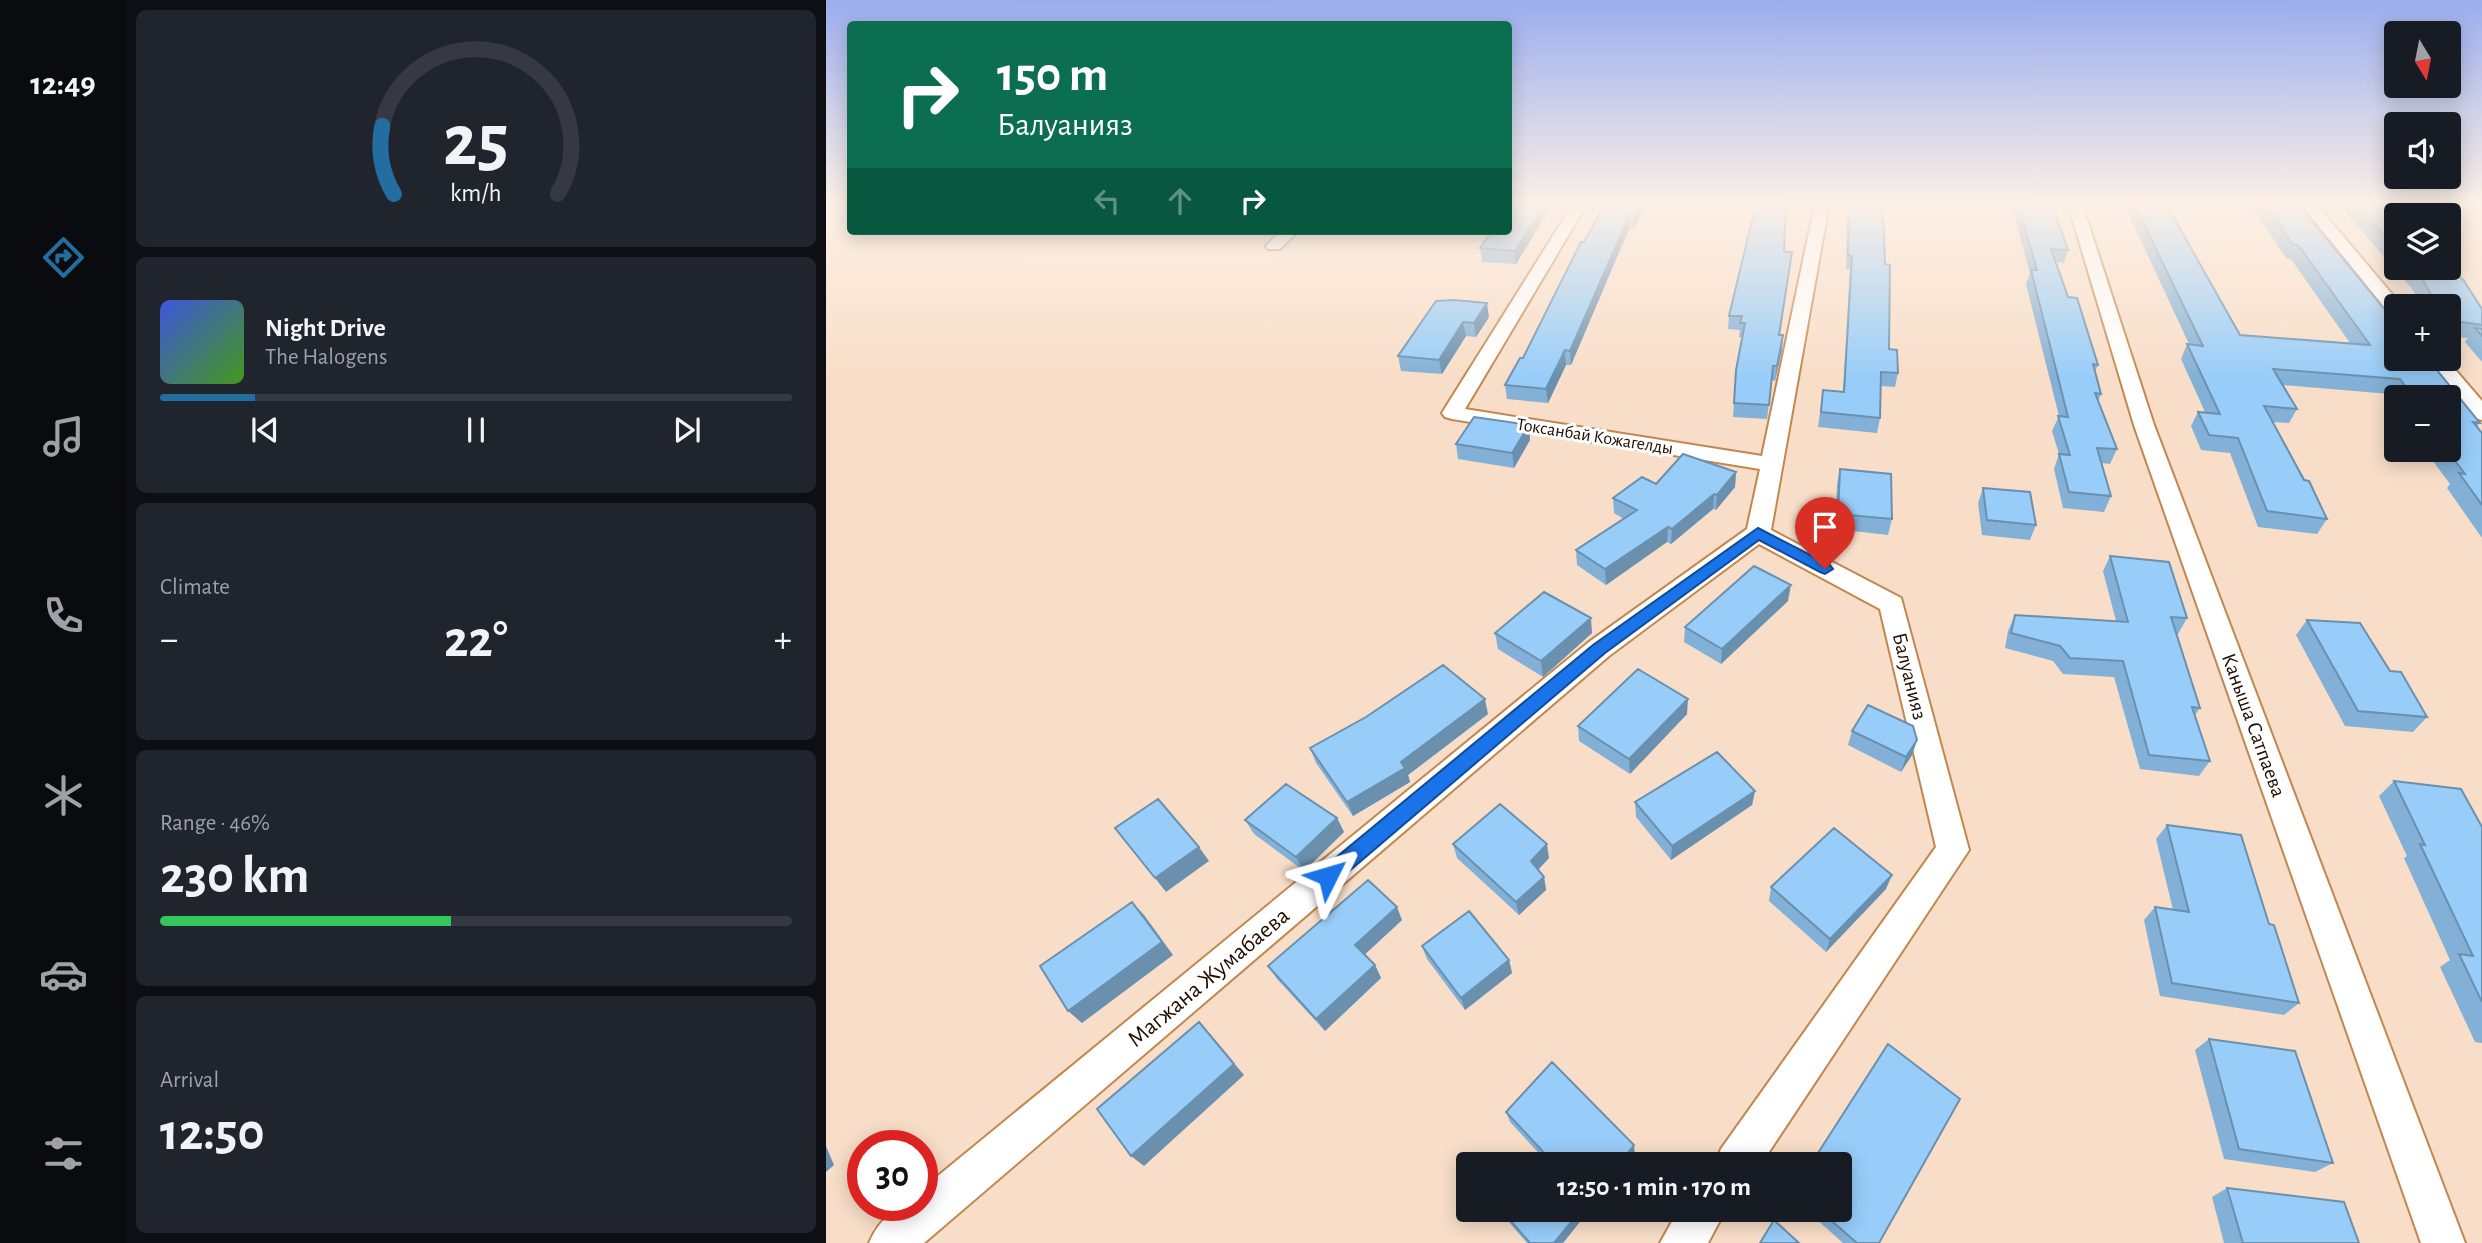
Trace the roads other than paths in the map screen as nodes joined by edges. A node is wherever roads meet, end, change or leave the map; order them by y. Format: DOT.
graph roads {
  1 [pos="1544,262"];
  2 [pos="1811,262"];
  3 [pos="2093,262"];
  4 [pos="2356,262"];
  5 [pos="2384,296"];
  6 [pos="2446,371"];
  7 [pos="2482,414"];
  8 [pos="1772,464"];
  9 [pos="1758,533"];
  10 [pos="1744,1152"];
  11 [pos="1696,1222"];
  12 [pos="891,1243"];
  13 [pos="1682,1243"];
  14 [pos="2443,1243"];
  1 -- 8 [label="street, Токсанбай Кожагелды"];
  2 -- 8 [label="street"];
  3 -- 14 [label="street, Каныша Сатпаева"];
  4 -- 5 [label="street"];
  6 -- 7 [label="street"];
  8 -- 9 [label="street"];
  9 -- 10 [label="street, Балуанияз"];
  9 -- 12 [label="street, Магжана Жумабаева"];
  11 -- 13 [label="street"];
}
